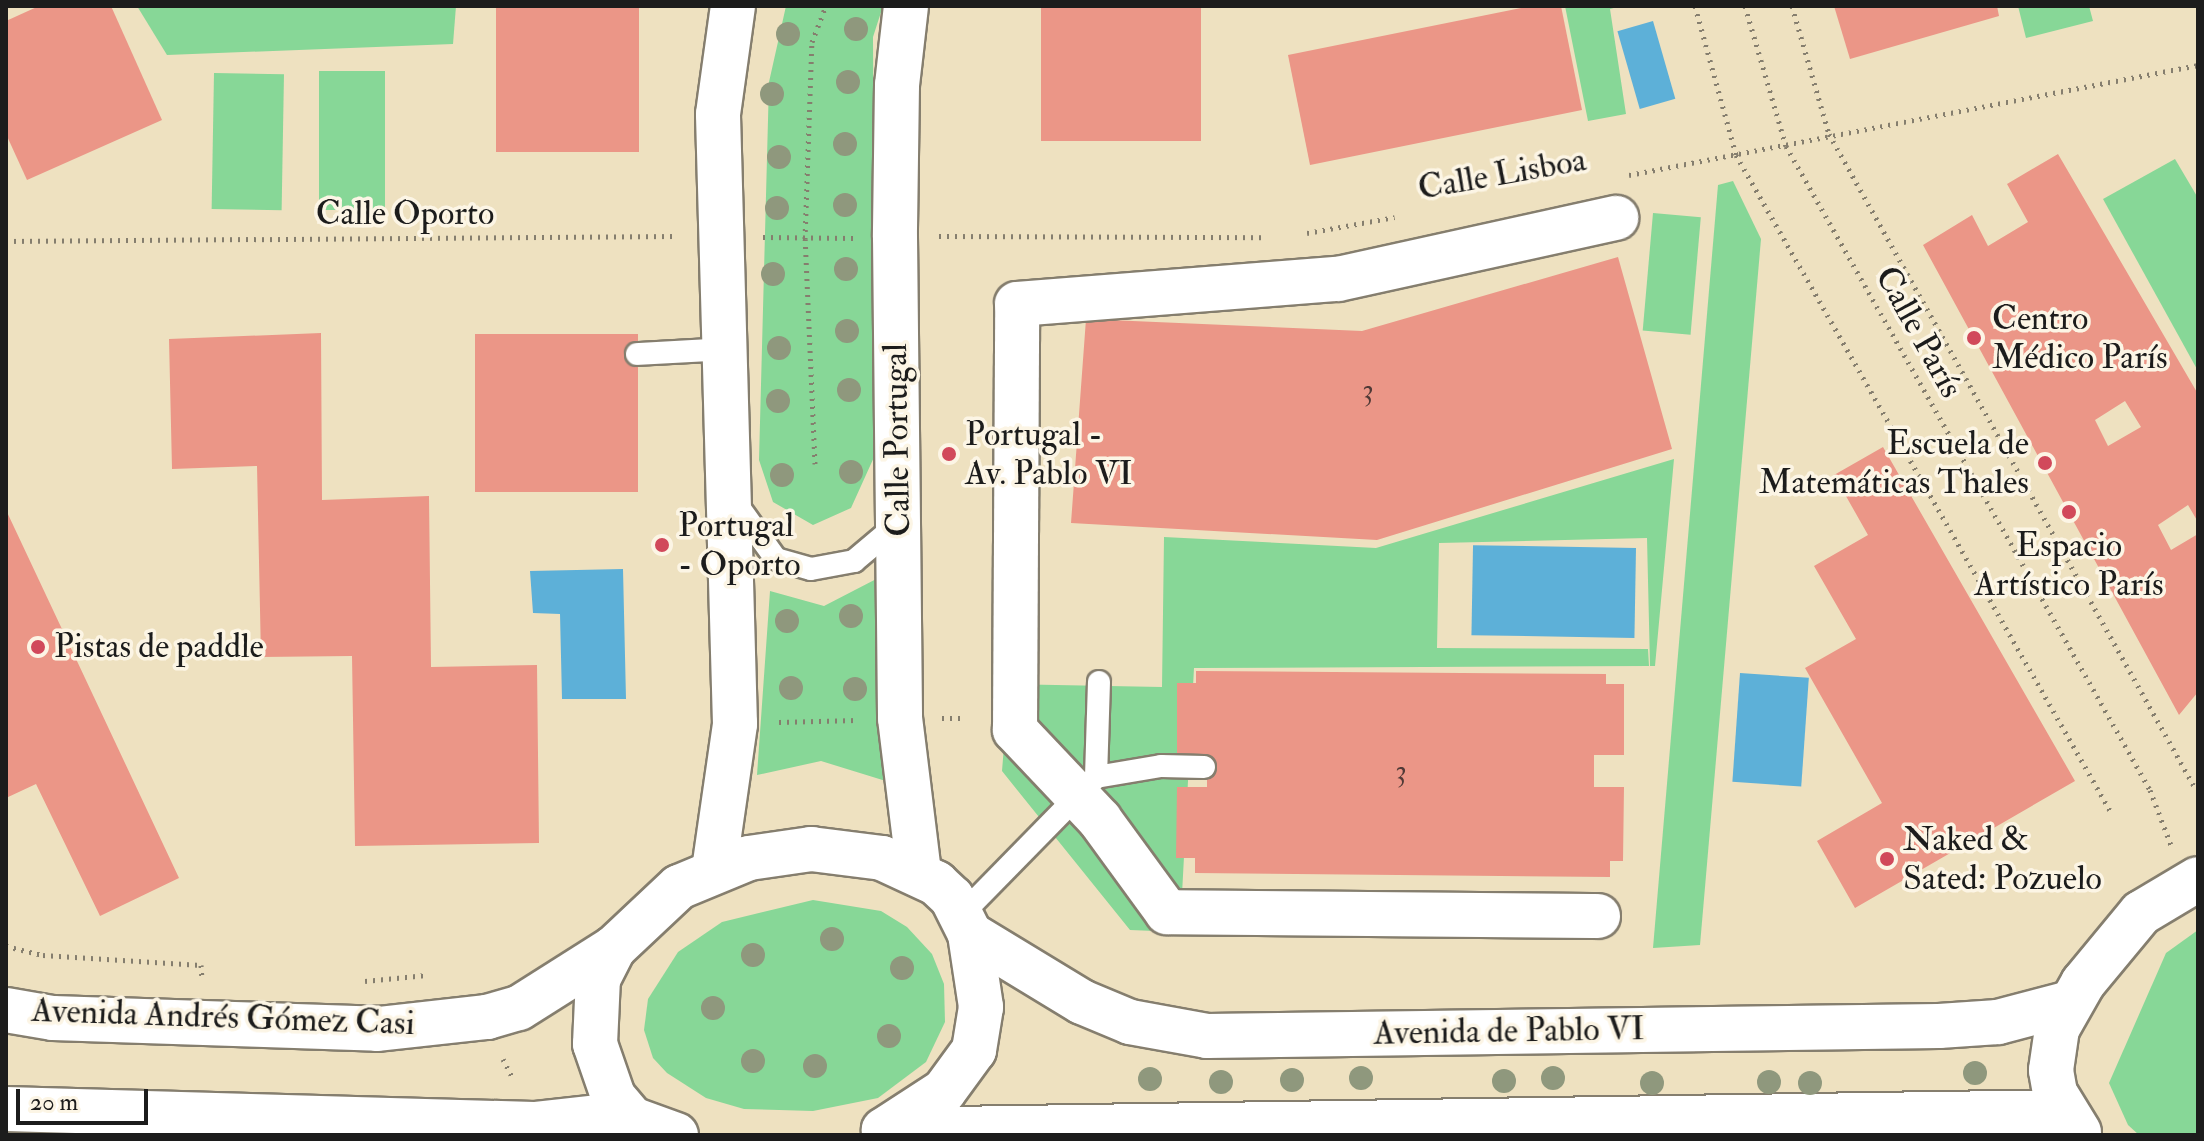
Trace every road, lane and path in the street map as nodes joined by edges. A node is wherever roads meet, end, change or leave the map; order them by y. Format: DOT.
graph roads {
  1 [pos="733,6"];
  2 [pos="826,6"];
  3 [pos="906,6"];
  4 [pos="1695,6"];
  5 [pos="1745,6"];
  6 [pos="1792,6"];
  7 [pos="2198,65"];
  8 [pos="1829,134"];
  9 [pos="1786,146"];
  10 [pos="1736,155"];
  11 [pos="1614,198"];
  12 [pos="1412,214"];
  13 [pos="1304,234"];
  14 [pos="722,236"];
  15 [pos="895,237"];
  16 [pos="1273,237"];
  17 [pos="805,239"];
  18 [pos="6,241"];
  19 [pos="726,349"];
  20 [pos="637,354"];
  21 [pos="815,464"];
  22 [pos="730,494"];
  23 [pos="898,524"];
  24 [pos="1099,682"];
  25 [pos="900,718"];
  26 [pos="961,718"];
  27 [pos="735,724"];
  28 [pos="1204,767"];
  29 [pos="1088,786"];
  30 [pos="2194,786"];
  31 [pos="2112,814"];
  32 [pos="714,870"];
  33 [pos="919,873"];
  34 [pos="2192,881"];
  35 [pos="1598,916"];
  36 [pos="966,924"];
  37 [pos="614,948"];
  38 [pos="2070,1003"];
  39 [pos="6,1010"];
  40 [pos="6,1109"];
  41 [pos="632,1123"];
  42 [pos="2072,1123"];
  43 [pos="873,1134"];
  44 [pos="676,1135"];
  1 -- 14 [label="main road"];
  2 -- 17 [label="path"];
  3 -- 15 [label="main road, Calle Portugal"];
  4 -- 10 [label="path"];
  5 -- 9 [label="path, Calle París"];
  6 -- 8 [label="path"];
  7 -- 8 [label="path, Calle Lisboa"];
  8 -- 9 [label="path, Calle Lisboa"];
  8 -- 30 [label="path"];
  9 -- 10 [label="path, Calle Lisboa"];
  9 -- 34 [label="path, Calle París"];
  10 -- 11 [label="path, Calle Lisboa"];
  10 -- 31 [label="path"];
  11 -- 29 [label="main road"];
  12 -- 13 [label="path, Calle Lisboa"];
  14 -- 17 [label="path, Calle Oporto"];
  14 -- 18 [label="path, Calle Oporto"];
  14 -- 19 [label="main road"];
  15 -- 16 [label="path"];
  15 -- 17 [label="path"];
  15 -- 23 [label="main road, Calle Portugal"];
  17 -- 21 [label="path"];
  19 -- 20 [label="lane"];
  19 -- 22 [label="main road"];
  22 -- 23 [label="lane"];
  22 -- 27 [label="main road"];
  23 -- 25 [label="main road, Calle Portugal"];
  24 -- 29 [label="lane"];
  25 -- 26 [label="path"];
  25 -- 27 [label="path"];
  25 -- 33 [label="main road, Calle Portugal"];
  27 -- 32 [label="main road"];
  28 -- 29 [label="lane"];
  29 -- 35 [label="main road"];
  29 -- 36 [label="lane"];
  32 -- 33 [label="main road"];
  32 -- 37 [label="main road"];
  33 -- 36 [label="main road"];
  34 -- 38 [label="main road"];
  36 -- 38 [label="main road, Avenida de Pablo VI"];
  36 -- 43 [label="main road"];
  37 -- 39 [label="main road, Avenida Andrés Gómez Casi"];
  37 -- 41 [label="main road"];
  38 -- 42 [label="main road"];
  40 -- 41 [label="main road"];
  41 -- 44 [label="main road"];
  42 -- 43 [label="main road"];
}
